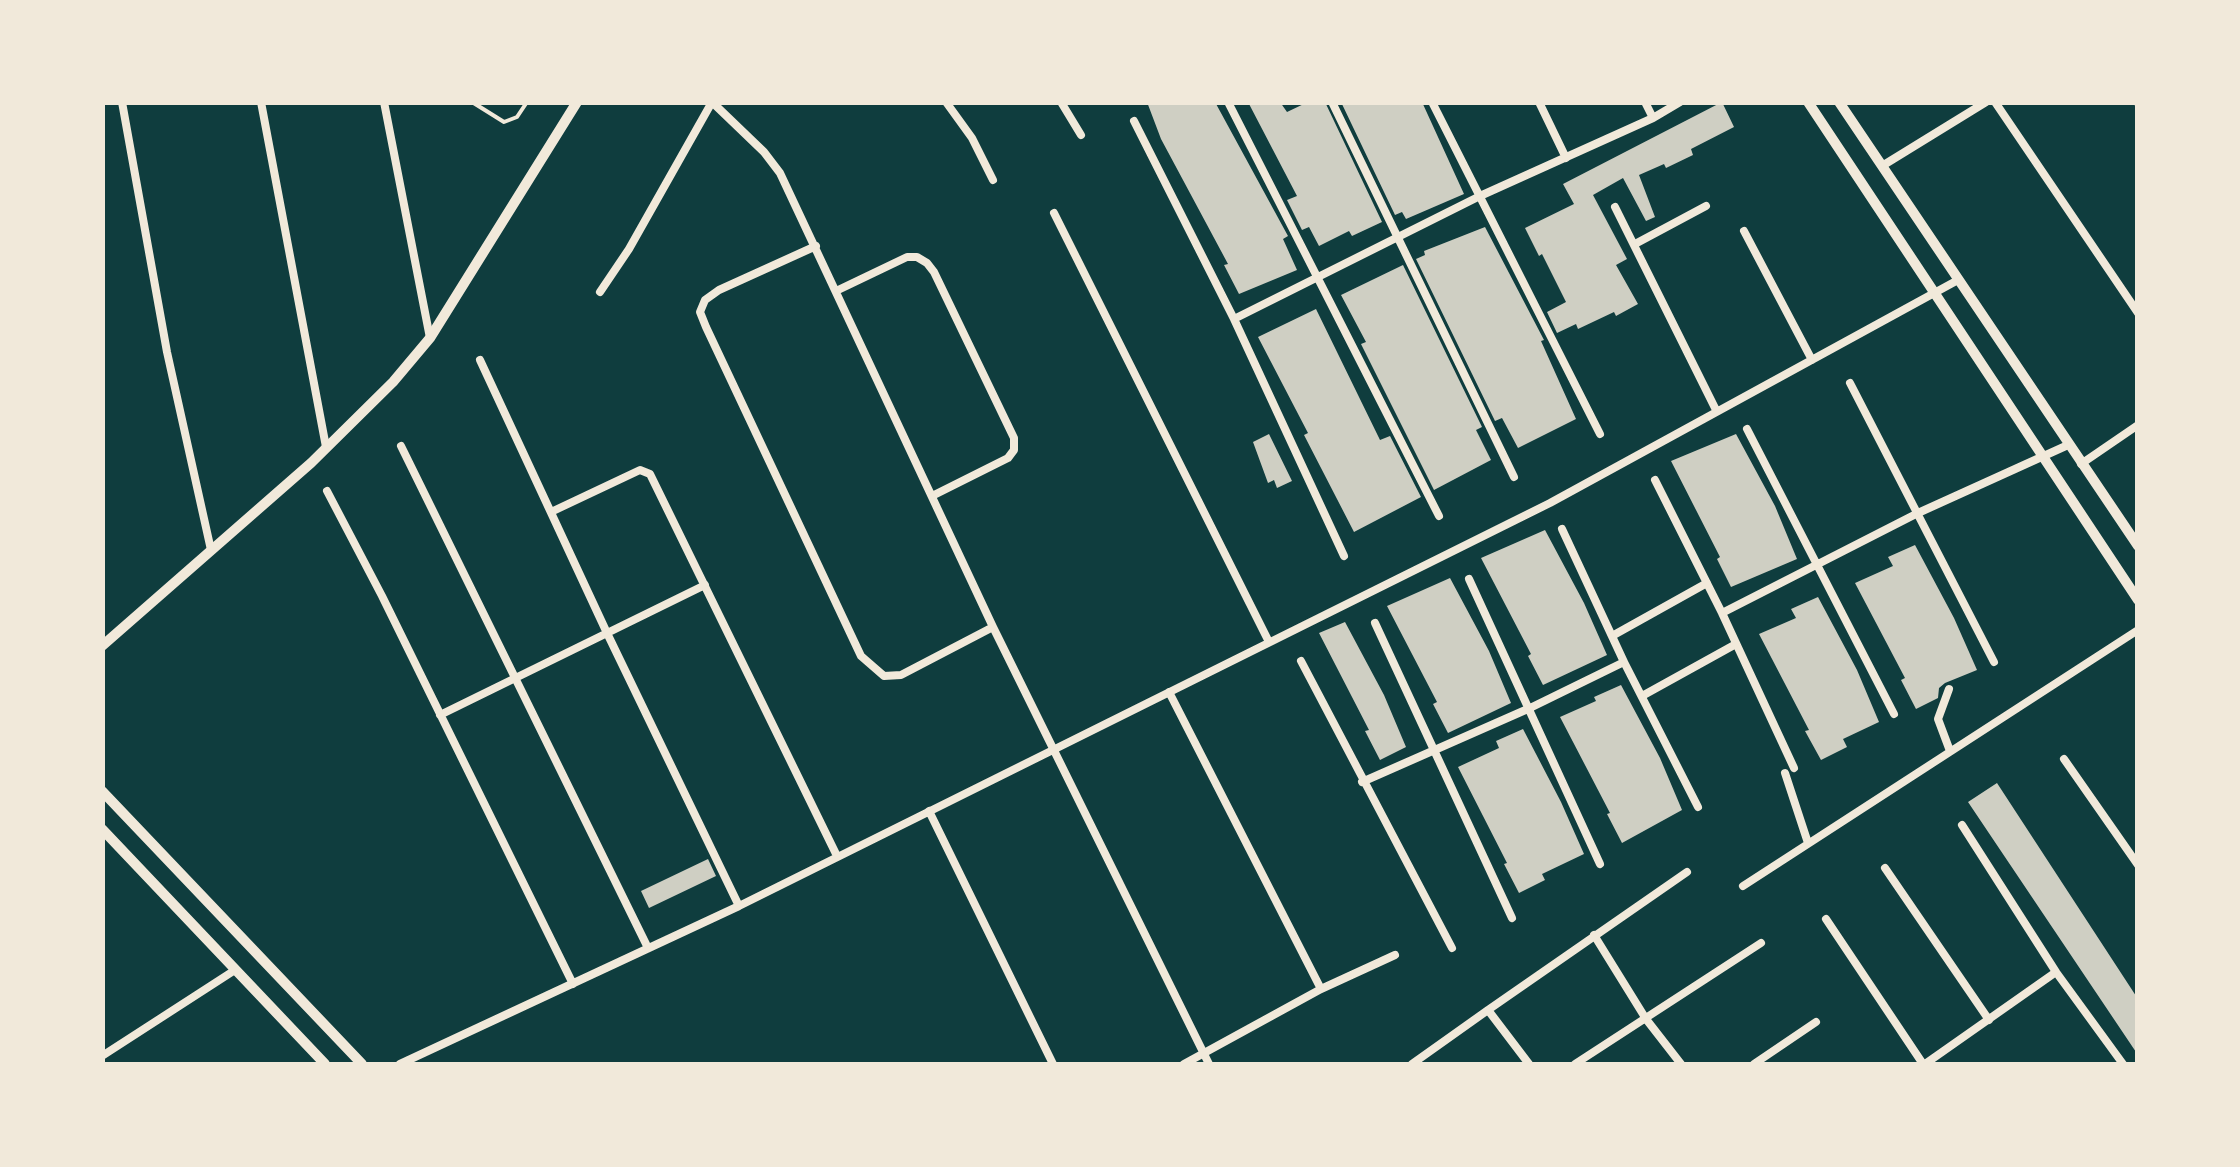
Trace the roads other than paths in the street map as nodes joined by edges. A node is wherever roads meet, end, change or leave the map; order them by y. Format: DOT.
graph roads {
  1 [pos="122,102"];
  2 [pos="260,102"];
  3 [pos="384,102"];
  4 [pos="472,102"];
  5 [pos="526,102"];
  6 [pos="577,102"];
  7 [pos="712,102"];
  8 [pos="946,102"];
  9 [pos="1060,102"];
  10 [pos="1228,102"];
  11 [pos="1332,102"];
  12 [pos="1432,102"];
  13 [pos="1539,102"];
  14 [pos="1645,102"];
  15 [pos="1680,102"];
  16 [pos="1808,102"];
  17 [pos="1840,102"];
  18 [pos="1986,102"];
  19 [pos="1995,102"];
  20 [pos="1653,118"];
  21 [pos="1134,121"];
  22 [pos="1082,135"];
  23 [pos="1566,158"];
  24 [pos="1882,166"];
  25 [pos="992,180"];
  26 [pos="1480,196"];
  27 [pos="1706,206"];
  28 [pos="1615,207"];
  29 [pos="1054,214"];
  30 [pos="1744,231"];
  31 [pos="1398,236"];
  32 [pos="1635,244"];
  33 [pos="816,246"];
  34 [pos="1317,277"];
  35 [pos="1958,280"];
  36 [pos="836,291"];
  37 [pos="600,292"];
  38 [pos="1937,294"];
  39 [pos="2138,312"];
  40 [pos="1234,319"];
  41 [pos="430,338"];
  42 [pos="480,360"];
  43 [pos="1812,360"];
  44 [pos="1850,382"];
  45 [pos="1716,410"];
  46 [pos="2138,425"];
  47 [pos="1747,430"];
  48 [pos="1600,434"];
  49 [pos="2068,444"];
  50 [pos="401,446"];
  51 [pos="326,447"];
  52 [pos="2043,456"];
  53 [pos="2082,464"];
  54 [pos="1514,476"];
  55 [pos="1655,480"];
  56 [pos="327,491"];
  57 [pos="932,496"];
  58 [pos="552,512"];
  59 [pos="1918,513"];
  60 [pos="1439,516"];
  61 [pos="1562,529"];
  62 [pos="2138,546"];
  63 [pos="210,550"];
  64 [pos="1344,556"];
  65 [pos="1816,564"];
  66 [pos="1470,579"];
  67 [pos="1706,582"];
  68 [pos="704,586"];
  69 [pos="2138,600"];
  70 [pos="1722,613"];
  71 [pos="1375,623"];
  72 [pos="993,628"];
  73 [pos="2138,630"];
  74 [pos="607,634"];
  75 [pos="1612,636"];
  76 [pos="1269,642"];
  77 [pos="1736,644"];
  78 [pos="102,646"];
  79 [pos="1301,661"];
  80 [pos="1624,662"];
  81 [pos="1994,662"];
  82 [pos="514,679"];
  83 [pos="1949,689"];
  84 [pos="1169,692"];
  85 [pos="1642,696"];
  86 [pos="1530,708"];
  87 [pos="1894,714"];
  88 [pos="440,715"];
  89 [pos="1432,749"];
  90 [pos="1053,750"];
  91 [pos="1950,751"];
  92 [pos="2064,759"];
  93 [pos="1362,782"];
  94 [pos="102,791"];
  95 [pos="1698,806"];
  96 [pos="929,811"];
  97 [pos="1962,825"];
  98 [pos="102,829"];
  99 [pos="1808,844"];
  100 [pos="837,856"];
  101 [pos="1600,864"];
  102 [pos="2138,865"];
  103 [pos="1886,868"];
  104 [pos="1687,872"];
  105 [pos="1743,886"];
  106 [pos="738,906"];
  107 [pos="1512,918"];
  108 [pos="1826,919"];
  109 [pos="1594,935"];
  110 [pos="1761,943"];
  111 [pos="648,948"];
  112 [pos="1452,948"];
  113 [pos="1395,955"];
  114 [pos="235,970"];
  115 [pos="2056,972"];
  116 [pos="573,984"];
  117 [pos="1321,989"];
  118 [pos="1488,1010"];
  119 [pos="1646,1019"];
  120 [pos="1989,1020"];
  121 [pos="1816,1022"];
  122 [pos="1204,1054"];
  123 [pos="102,1056"];
  124 [pos="325,1064"];
  125 [pos="362,1064"];
  126 [pos="400,1064"];
  127 [pos="1053,1064"];
  128 [pos="1184,1064"];
  129 [pos="1210,1064"];
  130 [pos="1412,1064"];
  131 [pos="1530,1064"];
  132 [pos="1574,1064"];
  133 [pos="1680,1064"];
  134 [pos="1754,1064"];
  135 [pos="1924,1064"];
  136 [pos="2123,1064"];
  1 -- 63 [label="street"];
  2 -- 51 [label="street"];
  3 -- 41 [label="street"];
  4 -- 5 [label="lane"];
  6 -- 41 [label="street"];
  7 -- 33 [label="street"];
  7 -- 37 [label="street"];
  8 -- 25 [label="street"];
  9 -- 22 [label="street"];
  10 -- 34 [label="street"];
  11 -- 31 [label="street"];
  12 -- 26 [label="street"];
  13 -- 23 [label="street"];
  14 -- 20 [label="street"];
  15 -- 20 [label="street"];
  16 -- 38 [label="street"];
  17 -- 24 [label="street"];
  18 -- 24 [label="street"];
  19 -- 39 [label="street"];
  20 -- 23 [label="street"];
  21 -- 40 [label="street"];
  23 -- 26 [label="street"];
  24 -- 35 [label="street"];
  26 -- 31 [label="street"];
  26 -- 48 [label="street"];
  27 -- 32 [label="street"];
  28 -- 32 [label="street"];
  29 -- 76 [label="street"];
  30 -- 43 [label="street"];
  31 -- 34 [label="street"];
  31 -- 54 [label="street"];
  32 -- 45 [label="street"];
  33 -- 36 [label="street"];
  33 -- 72 [label="street"];
  34 -- 40 [label="street"];
  34 -- 60 [label="street"];
  35 -- 38 [label="street"];
  35 -- 49 [label="street"];
  36 -- 57 [label="street"];
  36 -- 57 [label="street"];
  38 -- 43 [label="street"];
  38 -- 52 [label="street"];
  40 -- 64 [label="street"];
  41 -- 51 [label="street"];
  42 -- 58 [label="street"];
  43 -- 45 [label="street"];
  44 -- 59 [label="street"];
  45 -- 76 [label="street"];
  46 -- 53 [label="street"];
  47 -- 65 [label="street"];
  49 -- 52 [label="street"];
  49 -- 53 [label="street"];
  50 -- 82 [label="street"];
  51 -- 63 [label="street"];
  52 -- 59 [label="street"];
  52 -- 69 [label="street"];
  53 -- 62 [label="street"];
  55 -- 67 [label="street"];
  56 -- 88 [label="street"];
  57 -- 72 [label="street"];
  58 -- 68 [label="street"];
  58 -- 74 [label="street"];
  59 -- 65 [label="street"];
  59 -- 81 [label="street"];
  61 -- 75 [label="street"];
  63 -- 78 [label="street"];
  65 -- 70 [label="street"];
  65 -- 87 [label="street"];
  66 -- 86 [label="street"];
  67 -- 70 [label="street"];
  67 -- 75 [label="street"];
  68 -- 74 [label="street"];
  68 -- 100 [label="street"];
  70 -- 77 [label="street"];
  71 -- 89 [label="street"];
  72 -- 90 [label="street"];
  73 -- 91 [label="street"];
  74 -- 82 [label="street"];
  74 -- 106 [label="street"];
  75 -- 80 [label="street"];
  76 -- 84 [label="street"];
  77 -- 85 [label="street"];
  77 -- 99 [label="street"];
  79 -- 93 [label="street"];
  80 -- 85 [label="street"];
  80 -- 86 [label="street"];
  82 -- 88 [label="street"];
  82 -- 111 [label="street"];
  83 -- 91 [label="street"];
  84 -- 90 [label="street"];
  84 -- 117 [label="street"];
  85 -- 95 [label="street"];
  86 -- 89 [label="street"];
  86 -- 101 [label="street"];
  88 -- 116 [label="street"];
  89 -- 93 [label="street"];
  89 -- 107 [label="street"];
  90 -- 96 [label="street"];
  90 -- 122 [label="street"];
  91 -- 99 [label="street"];
  92 -- 102 [label="street"];
  93 -- 112 [label="street"];
  94 -- 125 [label="street"];
  96 -- 100 [label="street"];
  96 -- 127 [label="street"];
  97 -- 115 [label="street"];
  98 -- 114 [label="street"];
  99 -- 105 [label="street"];
  100 -- 106 [label="street"];
  103 -- 120 [label="street"];
  104 -- 109 [label="street"];
  106 -- 111 [label="street"];
  108 -- 135 [label="street"];
  109 -- 118 [label="street"];
  109 -- 119 [label="street"];
  110 -- 119 [label="street"];
  111 -- 116 [label="street"];
  113 -- 117 [label="street"];
  114 -- 123 [label="street"];
  114 -- 124 [label="street"];
  115 -- 120 [label="street"];
  115 -- 136 [label="street"];
  116 -- 126 [label="street"];
  117 -- 122 [label="street"];
  118 -- 130 [label="street"];
  118 -- 131 [label="street"];
  119 -- 132 [label="street"];
  119 -- 133 [label="street"];
  120 -- 135 [label="street"];
  121 -- 134 [label="street"];
  122 -- 128 [label="street"];
  122 -- 129 [label="street"];
}
